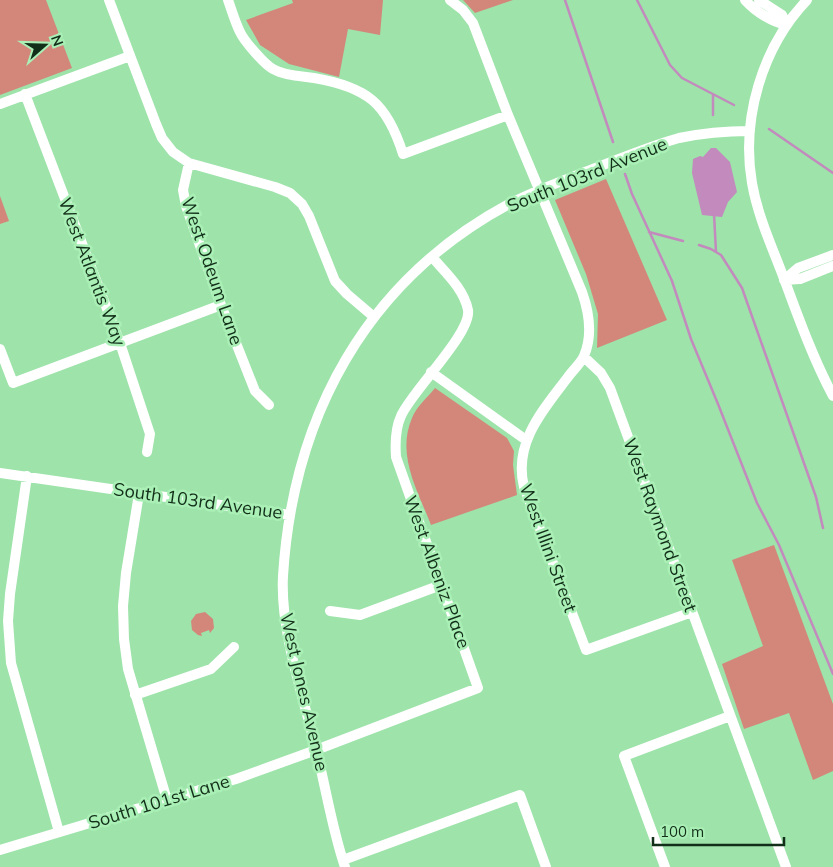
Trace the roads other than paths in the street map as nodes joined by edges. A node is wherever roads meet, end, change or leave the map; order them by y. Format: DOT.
graph roads {
  1 [pos="109,0"];
  2 [pos="228,0"];
  3 [pos="450,0"];
  4 [pos="745,0"];
  5 [pos="759,0"];
  6 [pos="807,0"];
  7 [pos="787,25"];
  8 [pos="130,56"];
  9 [pos="25,94"];
  10 [pos="0,104"];
  11 [pos="508,115"];
  12 [pos="750,131"];
  13 [pos="189,163"];
  14 [pos="539,190"];
  15 [pos="833,255"];
  16 [pos="432,257"];
  17 [pos="833,266"];
  18 [pos="784,280"];
  19 [pos="221,305"];
  20 [pos="374,317"];
  21 [pos="120,343"];
  22 [pos="0,349"];
  23 [pos="584,356"];
  24 [pos="432,372"];
  25 [pos="833,396"];
  26 [pos="268,405"];
  27 [pos="526,440"];
  28 [pos="147,452"];
  29 [pos="0,472"];
  30 [pos="28,476"];
  31 [pos="138,494"];
  32 [pos="290,515"];
  33 [pos="441,585"];
  34 [pos="330,611"];
  35 [pos="692,612"];
  36 [pos="234,647"];
  37 [pos="478,688"];
  38 [pos="135,695"];
  39 [pos="730,716"];
  40 [pos="316,750"];
  41 [pos="167,800"];
  42 [pos="60,832"];
  43 [pos="0,850"];
  44 [pos="344,863"];
  45 [pos="546,867"];
  46 [pos="665,867"];
  47 [pos="786,867"];
  1 -- 8 [label="street"];
  2 -- 11 [label="street"];
  3 -- 11 [label="street"];
  4 -- 7 [label="street"];
  5 -- 7 [label="street"];
  6 -- 7 [label="street"];
  7 -- 12 [label="street"];
  8 -- 9 [label="street"];
  8 -- 13 [label="street"];
  9 -- 10 [label="street"];
  9 -- 21 [label="street, West Atlantis Way"];
  11 -- 14 [label="street"];
  12 -- 14 [label="street, South 103rd Avenue"];
  12 -- 18 [label="street"];
  13 -- 19 [label="street, West Odeum Lane"];
  13 -- 20 [label="street"];
  14 -- 16 [label="street, South 103rd Avenue"];
  14 -- 23 [label="street"];
  15 -- 18 [label="street"];
  16 -- 20 [label="street, South 103rd Avenue"];
  16 -- 24 [label="street, West Albeniz Place"];
  17 -- 18 [label="street"];
  18 -- 25 [label="street"];
  19 -- 21 [label="street"];
  19 -- 26 [label="street, West Odeum Lane"];
  20 -- 32 [label="street, South 103rd Avenue"];
  21 -- 22 [label="street"];
  21 -- 28 [label="street, West Atlantis Way"];
  23 -- 27 [label="street, West Illini Street"];
  23 -- 35 [label="street, West Raymond Street"];
  24 -- 27 [label="street"];
  24 -- 33 [label="street, West Albeniz Place"];
  27 -- 35 [label="street, West Illini Street"];
  29 -- 30 [label="street, South 103rd Avenue"];
  30 -- 31 [label="street, South 103rd Avenue"];
  30 -- 42 [label="street"];
  31 -- 32 [label="street, South 103rd Avenue"];
  31 -- 38 [label="street"];
  32 -- 40 [label="street, West Jones Avenue"];
  33 -- 34 [label="street"];
  33 -- 37 [label="street, West Albeniz Place"];
  35 -- 39 [label="street, West Raymond Street"];
  36 -- 38 [label="street"];
  37 -- 40 [label="street, South 101st Lane"];
  38 -- 41 [label="street"];
  39 -- 46 [label="street"];
  39 -- 47 [label="street, West Raymond Street"];
  40 -- 41 [label="street, South 101st Lane"];
  40 -- 44 [label="street, West Jones Avenue"];
  41 -- 42 [label="street, South 101st Lane"];
  42 -- 43 [label="street, South 101st Lane"];
  44 -- 45 [label="street"];
}
